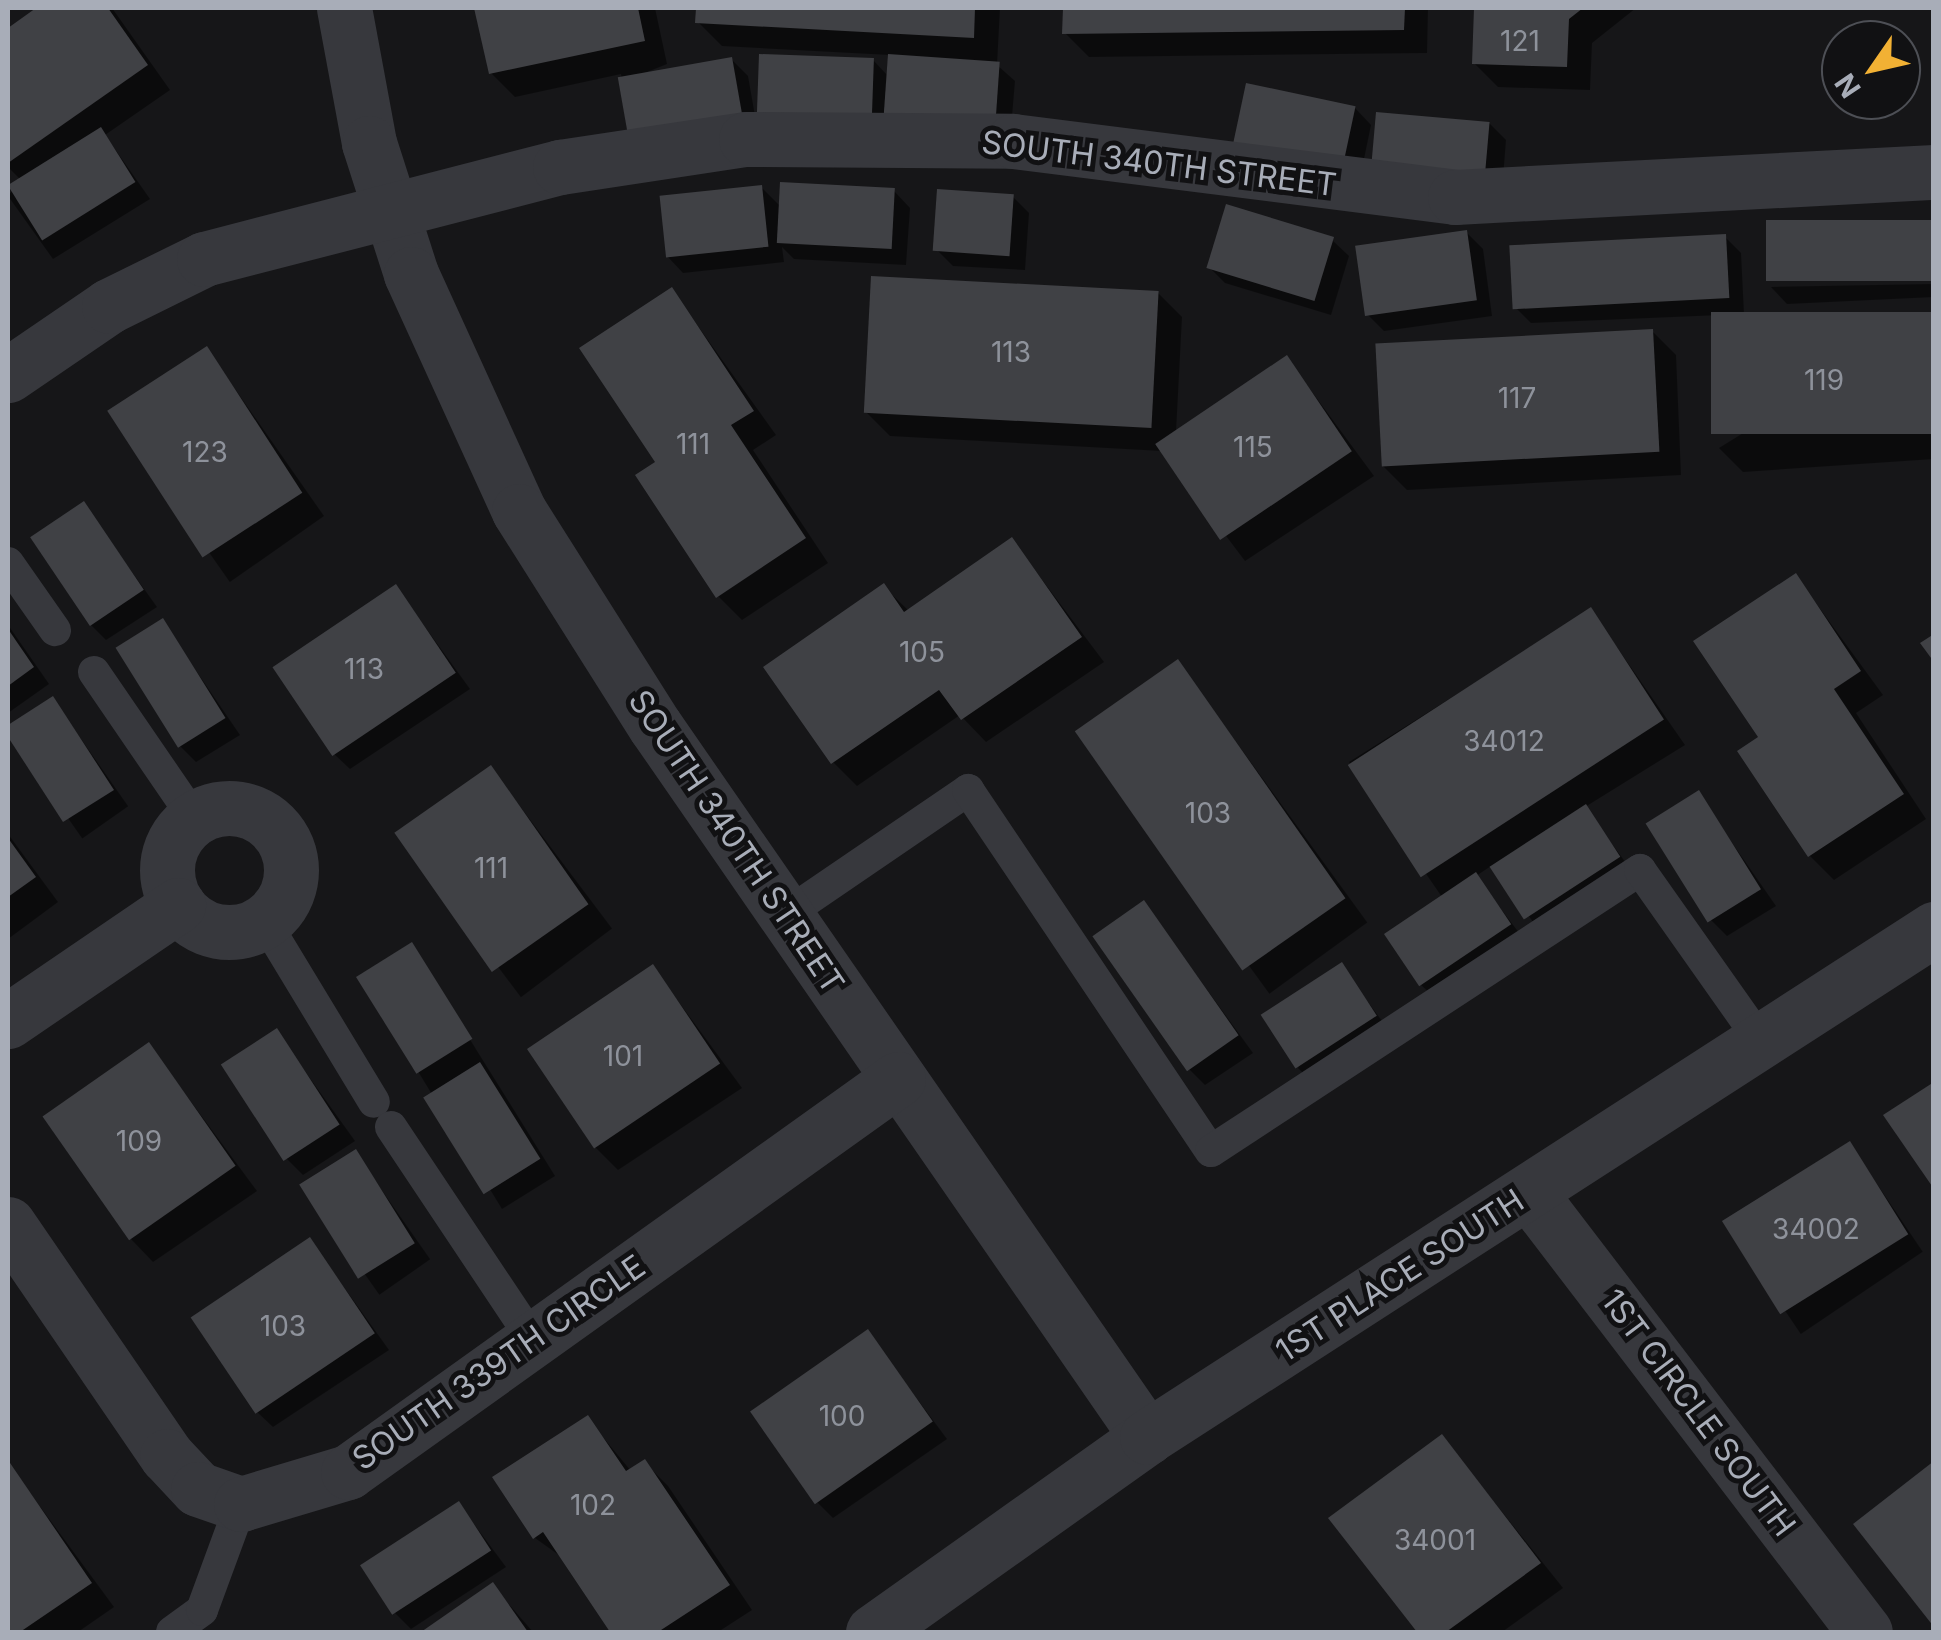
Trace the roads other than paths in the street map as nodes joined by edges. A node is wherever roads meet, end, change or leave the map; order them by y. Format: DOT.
graph roads {
  1 [pos="344,8"];
  2 [pos="1934,172"];
  3 [pos="390,210"];
  4 [pos="8,375"];
  5 [pos="8,563"];
  6 [pos="55,630"];
  7 [pos="94,672"];
  8 [pos="194,818"];
  9 [pos="178,905"];
  10 [pos="785,915"];
  11 [pos="265,922"];
  12 [pos="1934,930"];
  13 [pos="8,1022"];
  14 [pos="1760,1040"];
  15 [pos="898,1079"];
  16 [pos="1530,1194"];
  17 [pos="8,1224"];
  18 [pos="533,1340"];
  19 [pos="1148,1437"];
  20 [pos="241,1504"];
  21 [pos="172,1632"];
  22 [pos="874,1632"];
  23 [pos="1865,1632"];
  1 -- 3 [label="street, SOUTH 340TH STREET"];
  2 -- 3 [label="street, SOUTH 340TH STREET"];
  3 -- 4 [label="street"];
  3 -- 10 [label="street, SOUTH 340TH STREET"];
  5 -- 6 [label="lane"];
  7 -- 8 [label="lane"];
  8 -- 9 [label="street"];
  8 -- 11 [label="street"];
  9 -- 11 [label="street"];
  9 -- 13 [label="street"];
  10 -- 14 [label="lane"];
  10 -- 15 [label="street, SOUTH 340TH STREET"];
  11 -- 18 [label="lane"];
  12 -- 14 [label="street, 1ST PLACE SOUTH"];
  14 -- 16 [label="street, 1ST PLACE SOUTH"];
  15 -- 18 [label="street, SOUTH 339TH CIRCLE"];
  15 -- 19 [label="street, SOUTH 340TH STREET"];
  16 -- 19 [label="street, 1ST PLACE SOUTH"];
  16 -- 23 [label="street, 1ST CIRCLE SOUTH"];
  17 -- 20 [label="street"];
  18 -- 20 [label="street, SOUTH 339TH CIRCLE"];
  19 -- 22 [label="street, 1ST PLACE SOUTH"];
  20 -- 21 [label="lane"];
}
